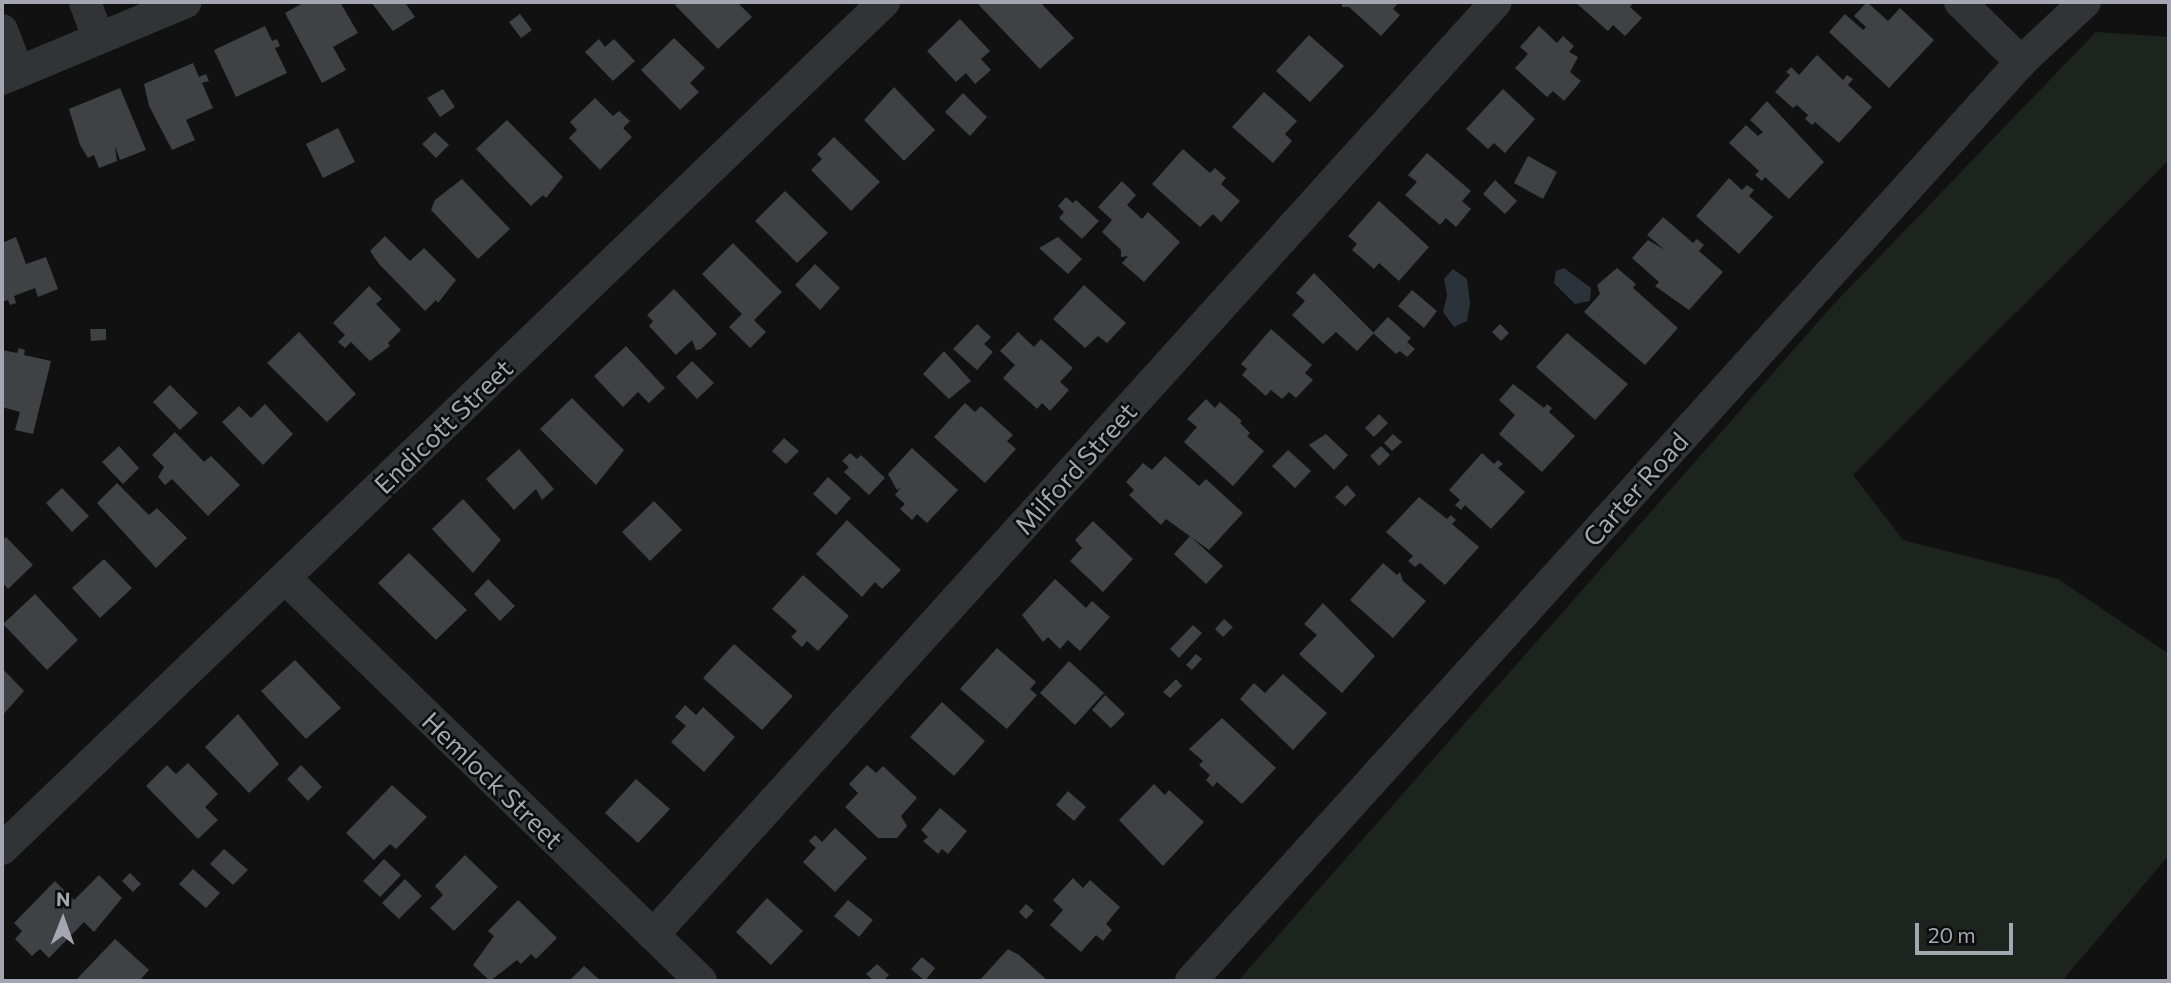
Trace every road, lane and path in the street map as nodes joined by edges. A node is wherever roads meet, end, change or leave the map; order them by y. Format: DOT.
graph roads {
  1 [pos="85,2"];
  2 [pos="187,2"];
  3 [pos="884,2"];
  4 [pos="1496,2"];
  5 [pos="1960,2"];
  6 [pos="2085,2"];
  7 [pos="2,30"];
  8 [pos="99,37"];
  9 [pos="2021,62"];
  10 [pos="10,75"];
  11 [pos="285,578"];
  12 [pos="2,849"];
  13 [pos="653,935"];
  14 [pos="701,981"];
  15 [pos="1191,981"];
  1 -- 8 [label="street"];
  2 -- 8 [label="street"];
  3 -- 11 [label="street, Endicott Street"];
  4 -- 13 [label="street, Milford Street"];
  5 -- 9 [label="street"];
  6 -- 9 [label="street, Carter Road"];
  7 -- 10 [label="street"];
  8 -- 10 [label="street"];
  9 -- 15 [label="street, Carter Road"];
  11 -- 12 [label="street, Endicott Street"];
  11 -- 13 [label="street, Hemlock Street"];
  13 -- 14 [label="street, Hemlock Street"];
}
